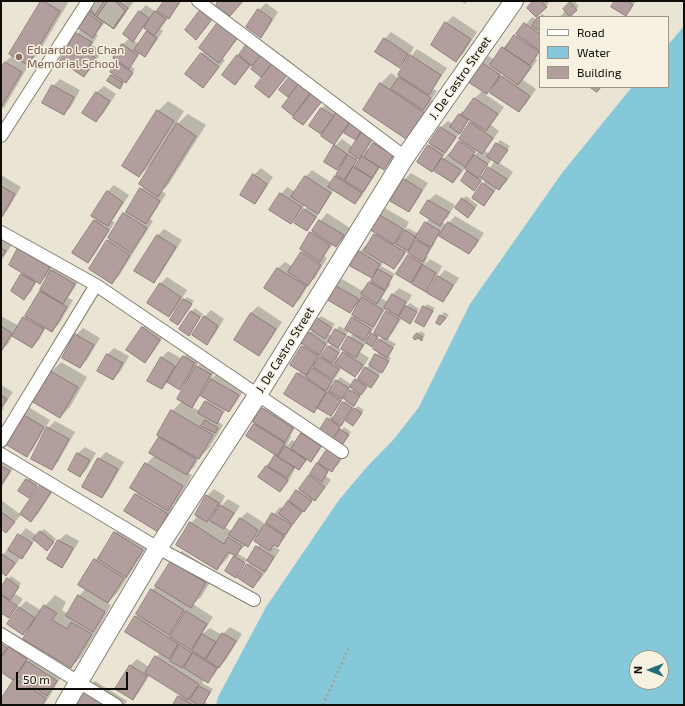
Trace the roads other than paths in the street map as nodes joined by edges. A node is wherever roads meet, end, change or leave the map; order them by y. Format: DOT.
graph roads {
  1 [pos="88,1"];
  2 [pos="198,1"];
  3 [pos="514,1"];
  4 [pos="1,136"];
  5 [pos="405,157"];
  6 [pos="1,232"];
  7 [pos="96,285"];
  8 [pos="257,396"];
  9 [pos="1,441"];
  10 [pos="342,452"];
  11 [pos="1,454"];
  12 [pos="158,548"];
  13 [pos="254,600"];
  14 [pos="1,634"];
  15 [pos="79,683"];
  16 [pos="65,705"];
  17 [pos="116,705"];
  1 -- 4 [label="street"];
  2 -- 5 [label="street"];
  3 -- 5 [label="main road, J. De Castro Street"];
  5 -- 8 [label="main road, J. De Castro Street"];
  6 -- 7 [label="street"];
  7 -- 8 [label="street"];
  7 -- 9 [label="street"];
  8 -- 10 [label="street"];
  8 -- 12 [label="main road, J. De Castro Street"];
  11 -- 12 [label="street"];
  12 -- 13 [label="street"];
  12 -- 15 [label="main road, J. De Castro Street"];
  14 -- 15 [label="street"];
  15 -- 16 [label="main road, J. De Castro Street"];
  15 -- 17 [label="street"];
}
